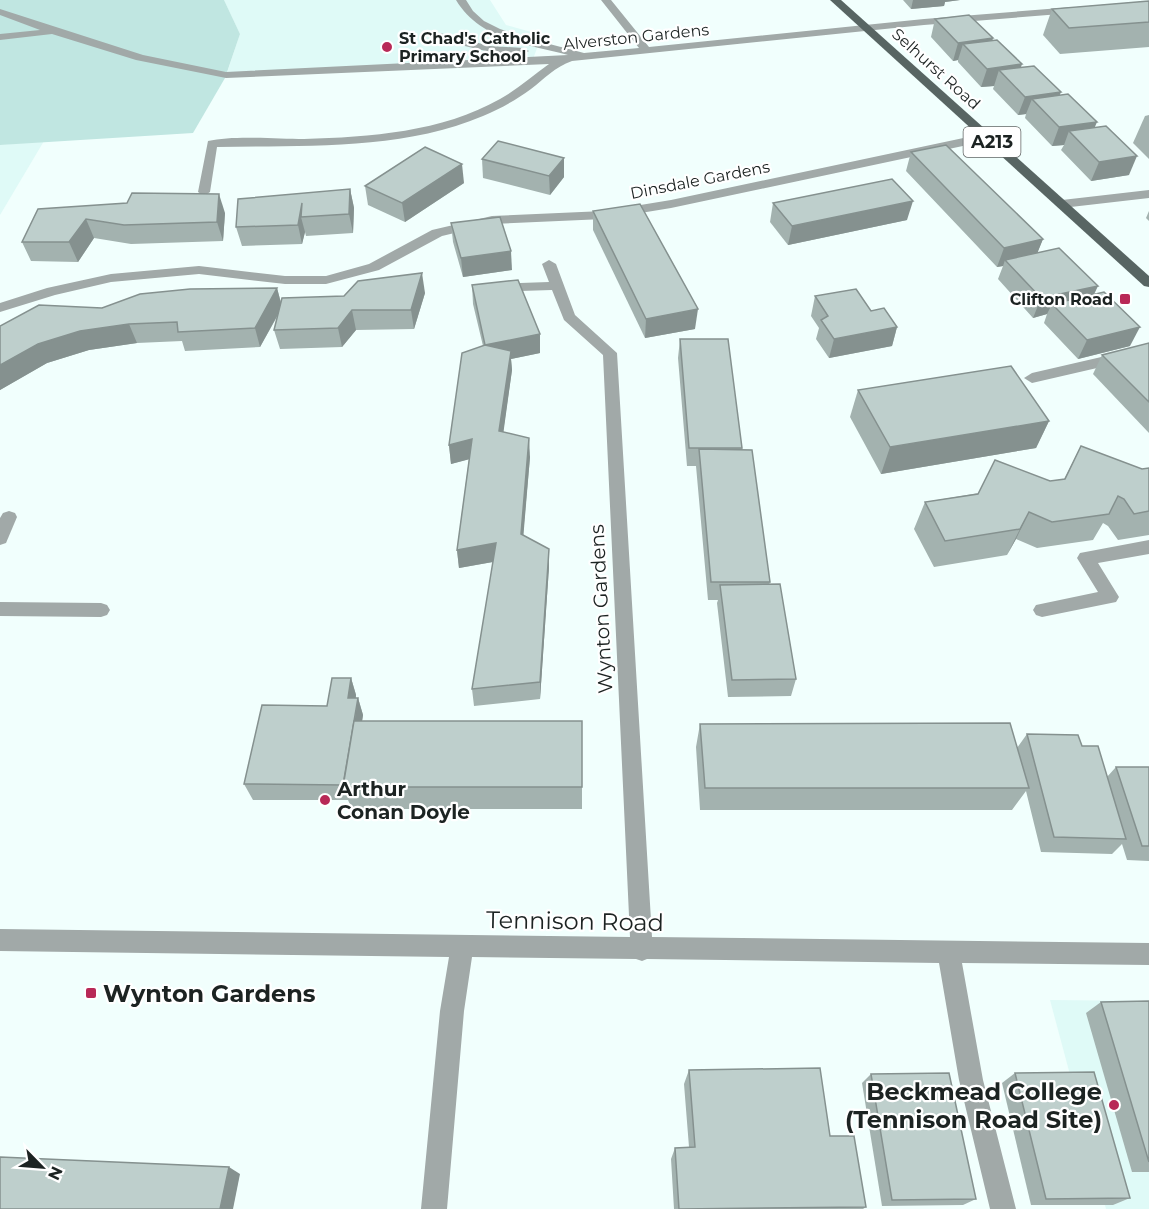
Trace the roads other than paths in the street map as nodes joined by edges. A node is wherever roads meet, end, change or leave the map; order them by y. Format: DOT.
graph roads {
  1 [pos="461,0"];
  2 [pos="606,0"];
  3 [pos="835,0"];
  4 [pos="1,5"];
  5 [pos="1090,9"];
  6 [pos="866,28"];
  7 [pos="56,32"];
  8 [pos="440,36"];
  9 [pos="0,37"];
  10 [pos="647,51"];
  11 [pos="586,56"];
  12 [pos="566,59"];
  13 [pos="215,130"];
  14 [pos="987,137"];
  15 [pos="212,144"];
  16 [pos="204,192"];
  17 [pos="1149,194"];
  18 [pos="1062,204"];
  19 [pos="549,264"];
  20 [pos="1149,283"];
  21 [pos="557,286"];
  22 [pos="520,288"];
  23 [pos="0,308"];
  24 [pos="1149,351"];
  25 [pos="1032,378"];
  26 [pos="9,517"];
  27 [pos="0,538"];
  28 [pos="1149,547"];
  29 [pos="0,609"];
  30 [pos="101,610"];
  31 [pos="1042,610"];
  32 [pos="0,940"];
  33 [pos="462,947"];
  34 [pos="642,950"];
  35 [pos="948,950"];
  36 [pos="1149,954"];
  37 [pos="434,1209"];
  38 [pos="1003,1209"];
  1 -- 11 [label="street"];
  2 -- 10 [label="street"];
  3 -- 6 [label="main road, Selhurst Road / A213"];
  4 -- 7 [label="street"];
  5 -- 6 [label="street"];
  6 -- 10 [label="street, Alverston Gardens"];
  6 -- 14 [label="main road, Selhurst Road / A213"];
  7 -- 9 [label="street"];
  7 -- 12 [label="street"];
  8 -- 12 [label="street"];
  10 -- 11 [label="street, Alverston Gardens"];
  11 -- 12 [label="street, Alverston Gardens"];
  12 -- 15 [label="street, Alverston Gardens"];
  13 -- 15 [label="street"];
  14 -- 18 [label="main road, Selhurst Road / A213"];
  14 -- 23 [label="street, Dinsdale Gardens"];
  15 -- 16 [label="street"];
  17 -- 18 [label="street"];
  18 -- 20 [label="main road, Selhurst Road / A213"];
  19 -- 21 [label="street, Wynton Gardens"];
  21 -- 22 [label="street"];
  21 -- 34 [label="street, Wynton Gardens"];
  24 -- 25 [label="street"];
  26 -- 27 [label="street"];
  28 -- 31 [label="street"];
  29 -- 30 [label="street"];
  32 -- 33 [label="street, Tennison Road"];
  33 -- 34 [label="street, Tennison Road"];
  33 -- 37 [label="street"];
  34 -- 35 [label="street, Tennison Road"];
  35 -- 36 [label="street, Tennison Road"];
  35 -- 38 [label="street"];
}
